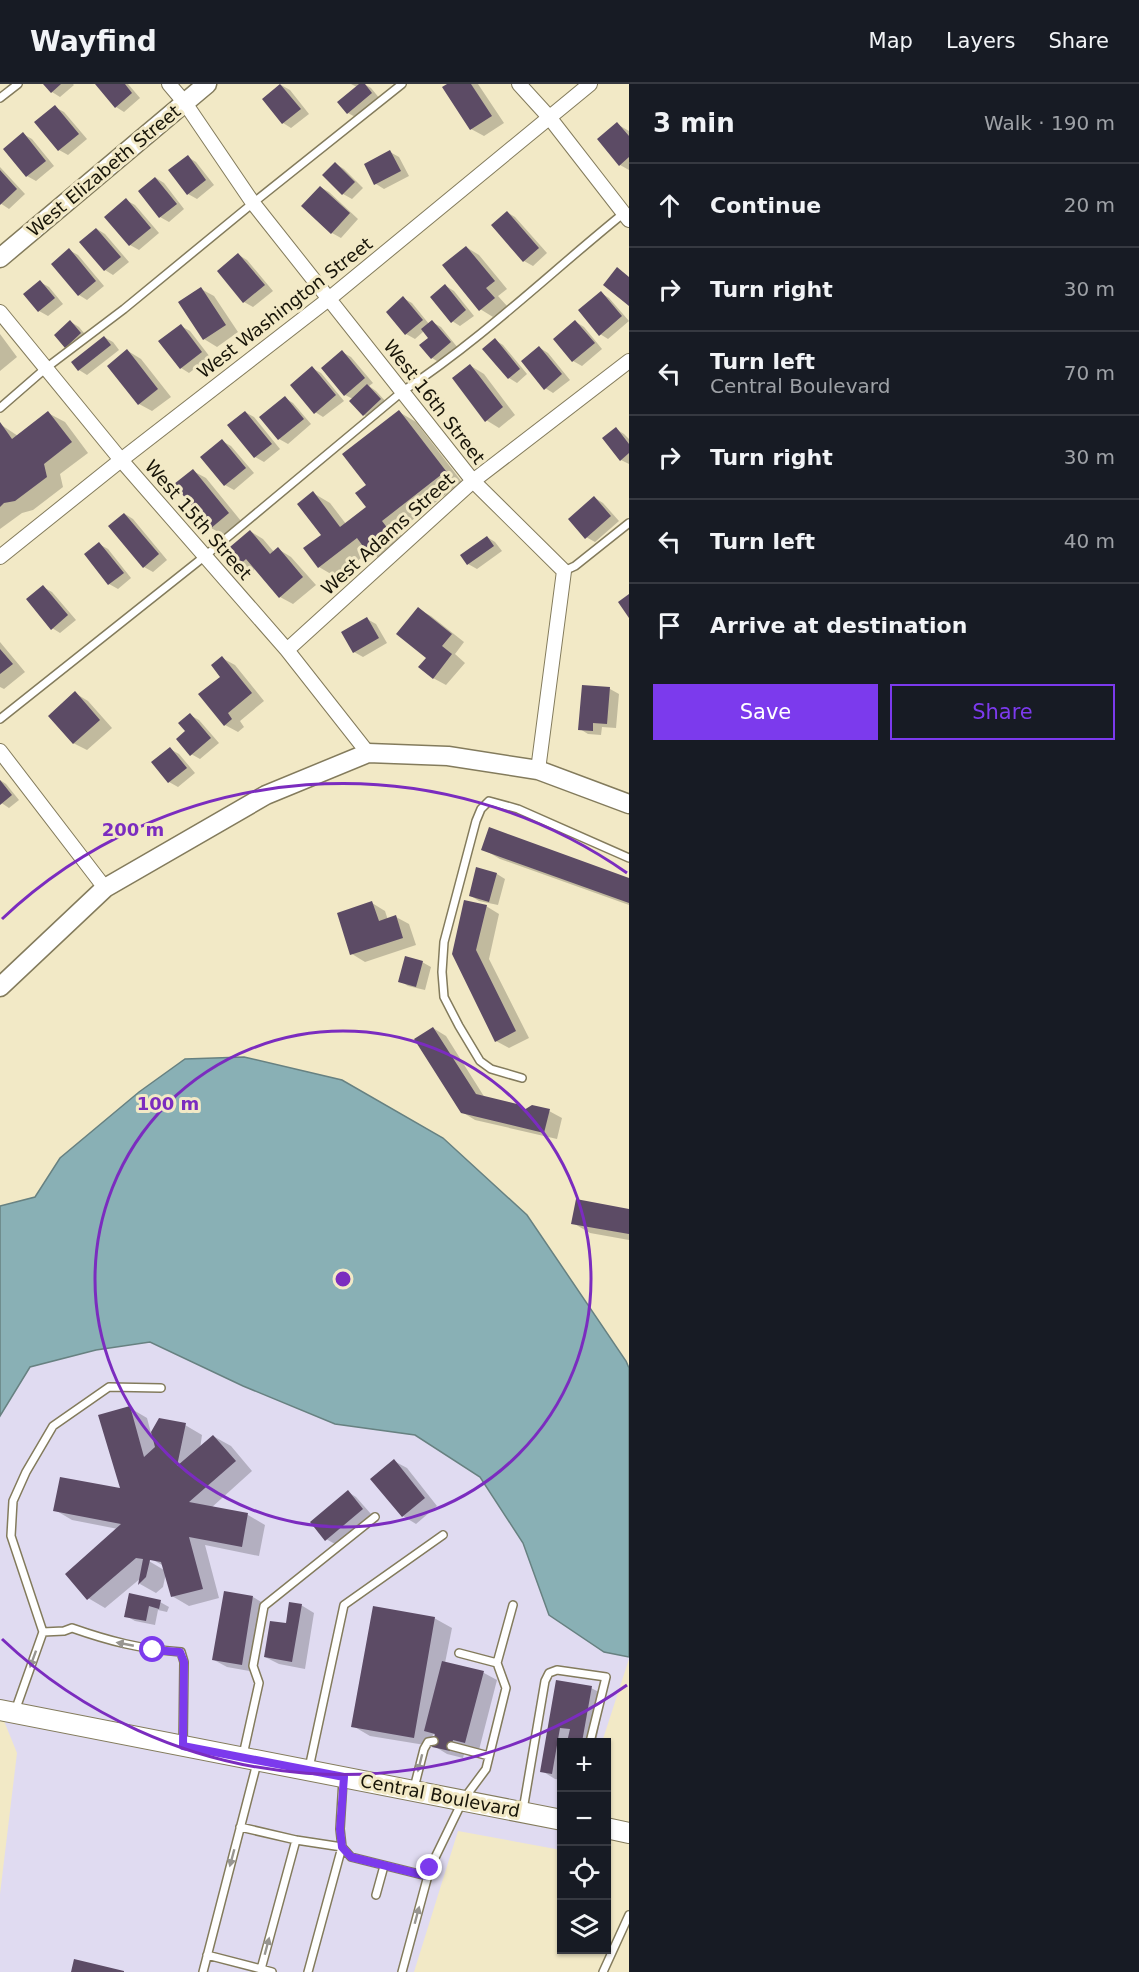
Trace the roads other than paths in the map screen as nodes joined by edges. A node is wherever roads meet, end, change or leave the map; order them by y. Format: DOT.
graph roads {
  1 [pos="18,84"];
  2 [pos="169,84"];
  3 [pos="207,84"];
  4 [pos="402,84"];
  5 [pos="519,84"];
  6 [pos="590,84"];
  7 [pos="0,98"];
  8 [pos="185,103"];
  9 [pos="549,117"];
  10 [pos="253,203"];
  11 [pos="627,214"];
  12 [pos="0,258"];
  13 [pos="330,298"];
  14 [pos="0,312"];
  15 [pos="629,361"];
  16 [pos="46,368"];
  17 [pos="403,392"];
  18 [pos="0,408"];
  19 [pos="121,460"];
  20 [pos="473,481"];
  21 [pos="629,523"];
  22 [pos="205,556"];
  23 [pos="0,557"];
  24 [pos="564,571"];
  25 [pos="287,650"];
  26 [pos="0,719"];
  27 [pos="0,751"];
  28 [pos="368,753"];
  29 [pos="538,770"];
  30 [pos="629,804"];
  31 [pos="629,858"];
  32 [pos="105,888"];
  33 [pos="0,987"];
  34 [pos="522,1078"];
  35 [pos="161,1388"];
  36 [pos="375,1517"];
  37 [pos="443,1535"];
  38 [pos="513,1605"];
  39 [pos="43,1632"];
  40 [pos="459,1653"];
  41 [pos="497,1663"];
  42 [pos="7,1712"];
  43 [pos="591,1738"];
  44 [pos="434,1741"];
  45 [pos="183,1746"];
  46 [pos="451,1746"];
  47 [pos="489,1756"];
  48 [pos="250,1759"];
  49 [pos="308,1770"];
  50 [pos="344,1777"];
  51 [pos="413,1791"];
  52 [pos="463,1800"];
  53 [pos="523,1812"];
  54 [pos="557,1819"];
  55 [pos="240,1827"];
  56 [pos="611,1829"];
  57 [pos="629,1833"];
  58 [pos="296,1840"];
  59 [pos="342,1847"];
  60 [pos="384,1866"];
  61 [pos="427,1876"];
  62 [pos="376,1894"];
  63 [pos="629,1915"];
  64 [pos="207,1955"];
  65 [pos="261,1969"];
  66 [pos="203,1972"];
  67 [pos="272,1972"];
  68 [pos="308,1972"];
  69 [pos="402,1972"];
  70 [pos="603,1972"];
  1 -- 7 [label="lane"];
  2 -- 8 [label="street, West 16th Street"];
  3 -- 8 [label="street, West Elizabeth Street"];
  4 -- 10 [label="lane"];
  5 -- 9 [label="street"];
  6 -- 9 [label="street, West Washington Street"];
  8 -- 10 [label="street, West 16th Street"];
  8 -- 12 [label="street, West Elizabeth Street"];
  9 -- 11 [label="street"];
  9 -- 13 [label="street, West Washington Street"];
  10 -- 13 [label="street, West 16th Street"];
  10 -- 16 [label="lane"];
  11 -- 17 [label="lane"];
  13 -- 17 [label="street, West 16th Street"];
  13 -- 19 [label="street, West Washington Street"];
  14 -- 16 [label="street, West 15th Street"];
  15 -- 20 [label="street, West Adams Street"];
  16 -- 18 [label="lane"];
  16 -- 19 [label="street, West 15th Street"];
  17 -- 20 [label="street, West 16th Street"];
  17 -- 22 [label="lane"];
  19 -- 22 [label="street, West 15th Street"];
  19 -- 23 [label="street, West Washington Street"];
  20 -- 24 [label="street, West 16th Street"];
  20 -- 25 [label="street, West Adams Street"];
  21 -- 24 [label="lane"];
  22 -- 25 [label="street, West 15th Street"];
  22 -- 26 [label="lane"];
  24 -- 29 [label="street"];
  25 -- 28 [label="street, West 15th Street"];
  27 -- 32 [label="street"];
  28 -- 29 [label="street"];
  28 -- 32 [label="street"];
  29 -- 30 [label="street"];
  31 -- 34 [label="lane"];
  32 -- 33 [label="street"];
  35 -- 39 [label="lane"];
  36 -- 48 [label="lane"];
  37 -- 49 [label="lane"];
  38 -- 41 [label="lane"];
  39 -- 42 [label="lane, one-way"];
  45 -- 39 [label="lane, one-way"];
  40 -- 41 [label="lane"];
  41 -- 47 [label="lane"];
  42 -- 45 [label="main road, Central Boulevard"];
  43 -- 53 [label="lane"];
  44 -- 51 [label="lane, one-way"];
  45 -- 48 [label="main road, Central Boulevard"];
  46 -- 47 [label="lane"];
  47 -- 52 [label="lane"];
  48 -- 49 [label="main road, Central Boulevard"];
  48 -- 55 [label="lane"];
  49 -- 50 [label="main road, Central Boulevard"];
  50 -- 51 [label="main road, Central Boulevard"];
  50 -- 59 [label="lane"];
  51 -- 52 [label="main road, Central Boulevard"];
  52 -- 53 [label="main road, Central Boulevard"];
  52 -- 61 [label="lane"];
  53 -- 54 [label="main road, Central Boulevard"];
  55 -- 58 [label="lane"];
  55 -- 64 [label="lane, one-way"];
  56 -- 57 [label="main road"];
  58 -- 59 [label="lane"];
  65 -- 58 [label="lane, one-way"];
  59 -- 60 [label="lane"];
  59 -- 68 [label="lane"];
  60 -- 61 [label="lane"];
  60 -- 62 [label="lane"];
  69 -- 61 [label="lane, one-way"];
  63 -- 70 [label="lane"];
  64 -- 65 [label="lane"];
  64 -- 66 [label="lane"];
  65 -- 67 [label="lane"];
}
